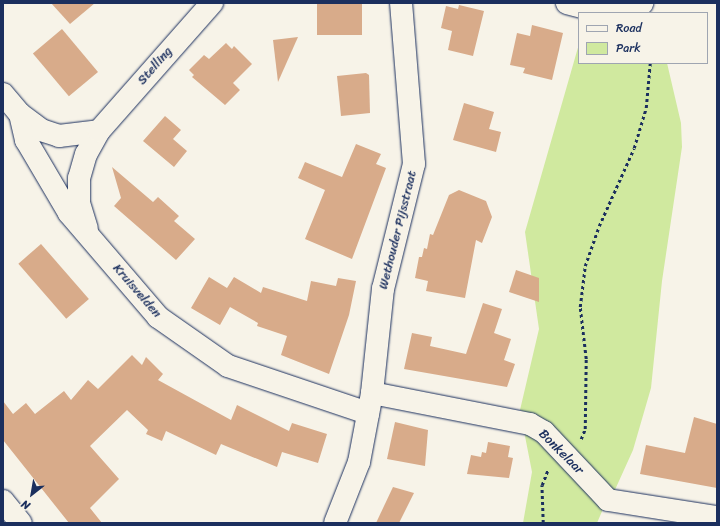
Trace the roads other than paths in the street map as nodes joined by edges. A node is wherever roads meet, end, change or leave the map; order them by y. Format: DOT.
graph roads {
  1 [pos="212,3"];
  2 [pos="401,3"];
  3 [pos="567,3"];
  4 [pos="642,3"];
  5 [pos="591,6"];
  6 [pos="3,94"];
  7 [pos="20,114"];
  8 [pos="99,131"];
  9 [pos="89,234"];
  10 [pos="370,403"];
  11 [pos="3,501"];
  12 [pos="717,517"];
  13 [pos="21,523"];
  14 [pos="335,523"];
  1 -- 8 [label="street, Stelling"];
  2 -- 10 [label="street, Wethouder Pijsstraat"];
  3 -- 5 [label="street"];
  4 -- 5 [label="street"];
  6 -- 7 [label="street, Kruisvelden"];
  7 -- 8 [label="street"];
  7 -- 9 [label="street, Kruisvelden"];
  8 -- 9 [label="street, Stelling"];
  9 -- 10 [label="street, Kruisvelden"];
  10 -- 12 [label="street, Bonkelaar"];
  10 -- 14 [label="street, Wethouder Pijsstraat"];
  11 -- 13 [label="street"];
}
